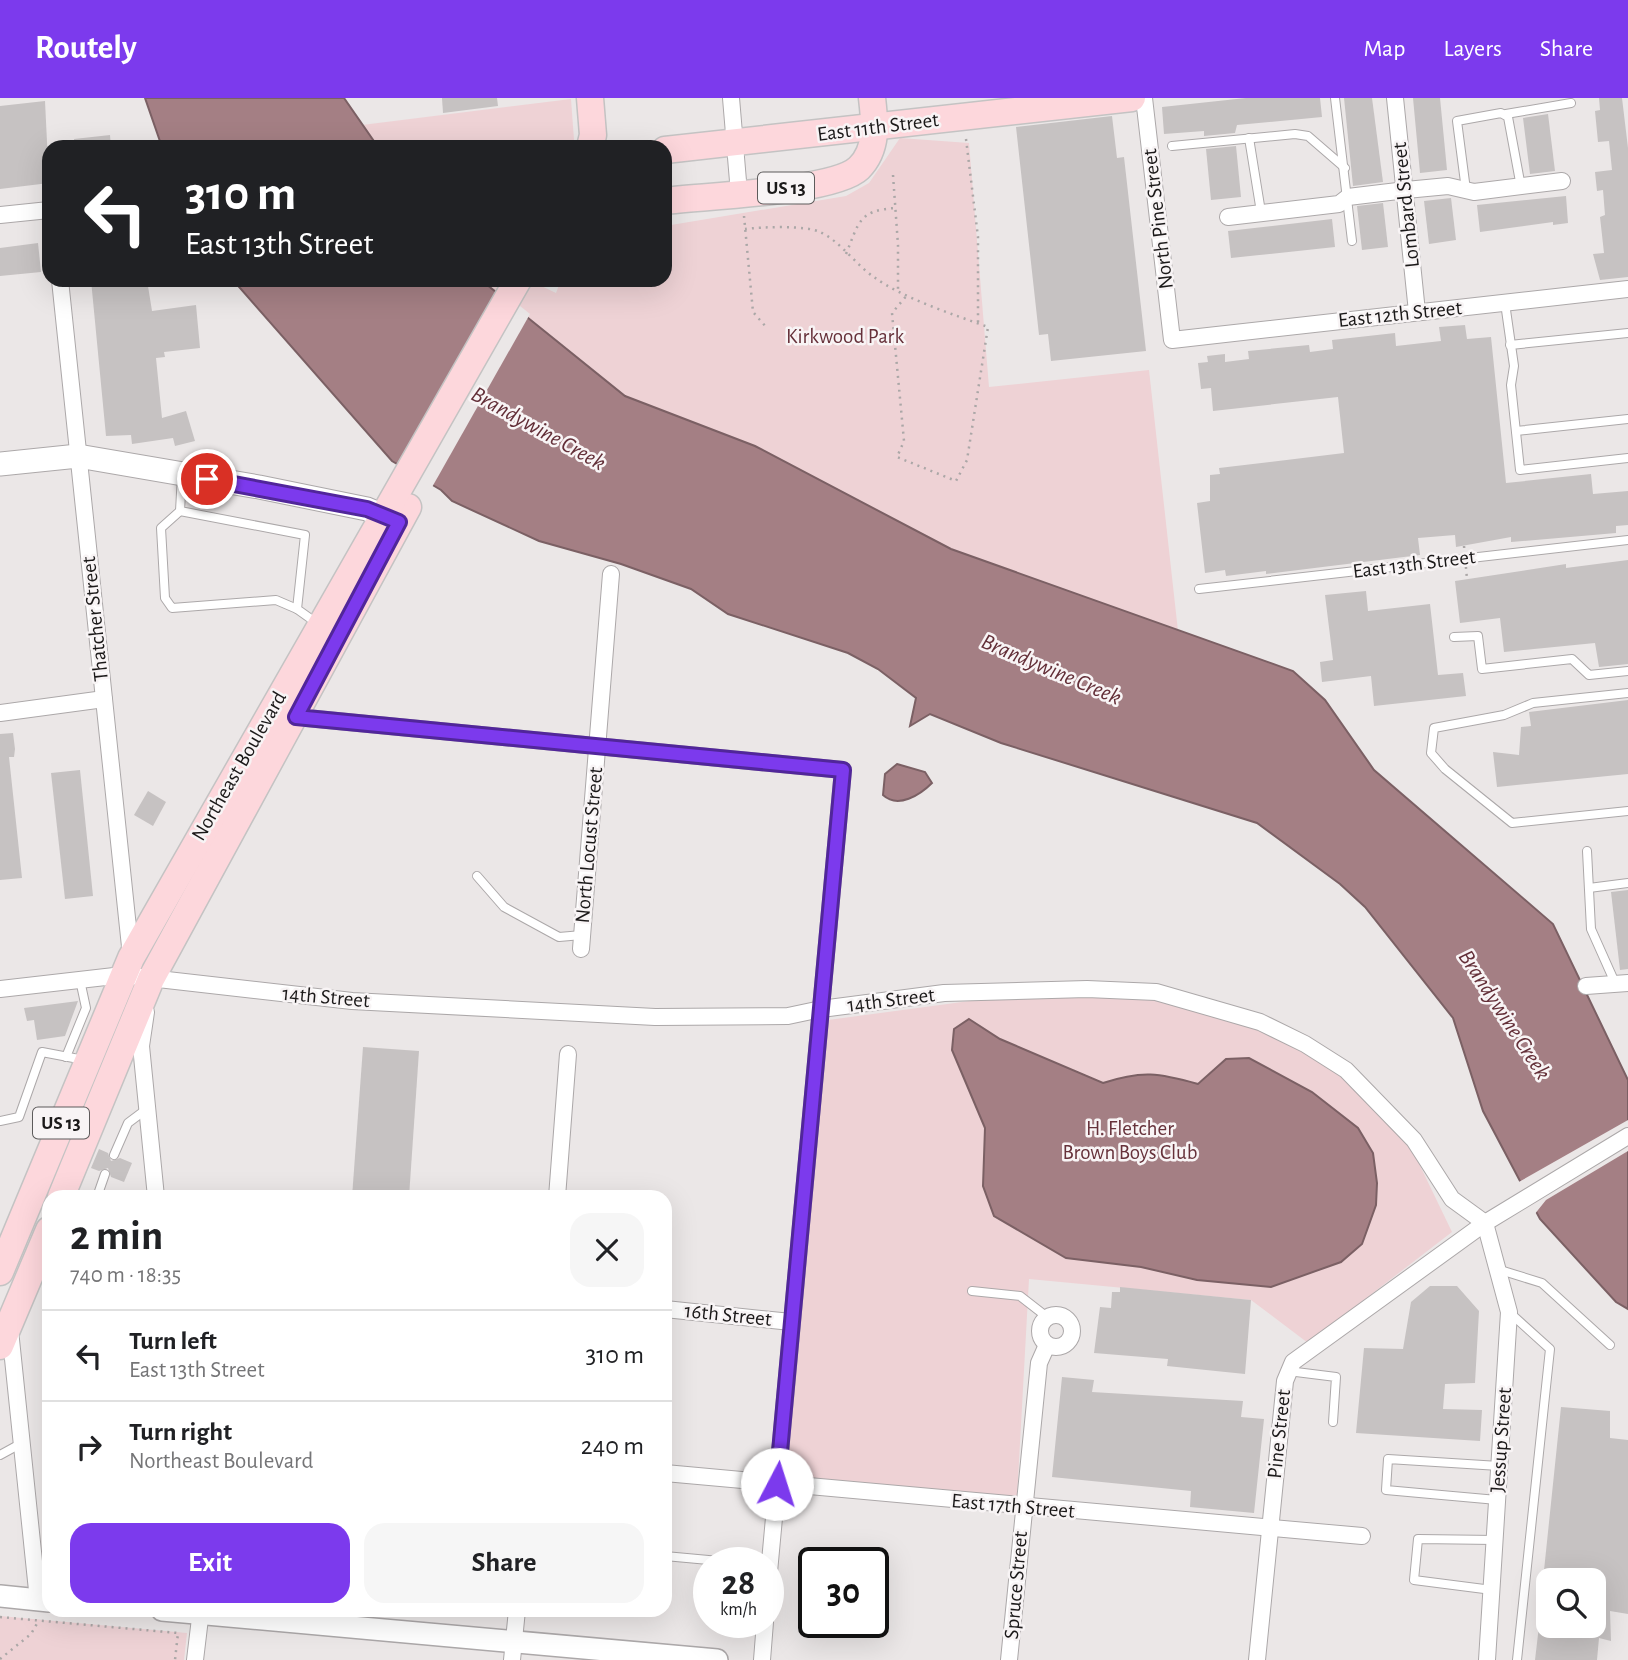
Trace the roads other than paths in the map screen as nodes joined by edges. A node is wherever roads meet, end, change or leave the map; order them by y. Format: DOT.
graph roads {
  1 [pos="590,98"];
  2 [pos="731,98"];
  3 [pos="872,98"];
  4 [pos="1132,98"];
  5 [pos="1144,98"];
  6 [pos="1335,98"];
  7 [pos="1395,98"];
  8 [pos="1571,103"];
  9 [pos="1009,104"];
  10 [pos="1506,114"];
  11 [pos="876,128"];
  12 [pos="1249,138"];
  13 [pos="592,140"];
  14 [pos="736,143"];
  15 [pos="1172,146"];
  16 [pos="672,149"];
  17 [pos="1345,168"];
  18 [pos="1562,181"];
  19 [pos="1521,187"];
  20 [pos="1406,190"];
  21 [pos="1466,190"];
  22 [pos="1348,197"];
  23 [pos="672,201"];
  24 [pos="741,201"];
  25 [pos="42,211"];
  26 [pos="1261,212"];
  27 [pos="0,215"];
  28 [pos="1228,217"];
  29 [pos="1352,241"];
  30 [pos="61,287"];
  31 [pos="526,287"];
  32 [pos="1628,289"];
  33 [pos="1505,303"];
  34 [pos="1417,312"];
  35 [pos="1628,332"];
  36 [pos="1172,340"];
  37 [pos="1510,345"];
  38 [pos="1628,419"];
  39 [pos="1516,431"];
  40 [pos="78,456"];
  41 [pos="1628,458"];
  42 [pos="0,464"];
  43 [pos="181,475"];
  44 [pos="180,511"];
  45 [pos="391,518"];
  46 [pos="1628,540"];
  47 [pos="611,574"];
  48 [pos="1199,589"];
  49 [pos="297,609"];
  50 [pos="321,625"];
  51 [pos="1454,637"];
  52 [pos="1628,671"];
  53 [pos="1628,693"];
  54 [pos="104,699"];
  55 [pos="0,713"];
  56 [pos="296,717"];
  57 [pos="597,746"];
  58 [pos="1628,811"];
  59 [pos="1587,852"];
  60 [pos="477,876"];
  61 [pos="1628,883"];
  62 [pos="1589,888"];
  63 [pos="581,942"];
  64 [pos="127,966"];
  65 [pos="80,980"];
  66 [pos="161,980"];
  67 [pos="1622,984"];
  68 [pos="1586,986"];
  69 [pos="0,989"];
  70 [pos="821,1009"];
  71 [pos="96,1011"];
  72 [pos="568,1054"];
  73 [pos="77,1059"];
  74 [pos="148,1108"];
  75 [pos="0,1121"];
  76 [pos="1628,1136"];
  77 [pos="114,1155"];
  78 [pos="105,1174"];
  79 [pos="64,1190"];
  80 [pos="99,1190"];
  81 [pos="155,1190"];
  82 [pos="558,1190"];
  83 [pos="1485,1223"];
  84 [pos="1497,1269"];
  85 [pos="0,1275"];
  86 [pos="40,1278"];
  87 [pos="972,1291"];
  88 [pos="672,1310"];
  89 [pos="1509,1312"];
  90 [pos="1047,1317"];
  91 [pos="791,1322"];
  92 [pos="3,1329"];
  93 [pos="1047,1345"];
  94 [pos="1610,1345"];
  95 [pos="1287,1371"];
  96 [pos="1333,1422"];
  97 [pos="22,1443"];
  98 [pos="0,1455"];
  99 [pos="1499,1466"];
  100 [pos="672,1474"];
  101 [pos="777,1484"];
  102 [pos="1497,1500"];
  103 [pos="1023,1507"];
  104 [pos="1269,1529"];
  105 [pos="1362,1536"];
  106 [pos="1495,1540"];
  107 [pos="771,1547"];
  108 [pos="672,1557"];
  109 [pos="693,1559"];
  110 [pos="1492,1590"];
  111 [pos="0,1597"];
  112 [pos="42,1607"];
  113 [pos="200,1617"];
  114 [pos="241,1617"];
  115 [pos="516,1617"];
  116 [pos="764,1638"];
  117 [pos="513,1651"];
  118 [pos="195,1660"];
  119 [pos="717,1660"];
  120 [pos="762,1660"];
  121 [pos="1009,1660"];
  122 [pos="1257,1660"];
  123 [pos="1487,1660"];
  124 [pos="1517,1660"];
  1 -- 13 [label="main road"];
  2 -- 14 [label="street"];
  3 -- 11 [label="main road, US 13"];
  4 -- 9 [label="main road, East 11th Street"];
  5 -- 36 [label="street, North Pine Street"];
  6 -- 17 [label="lane"];
  7 -- 20 [label="street, Lombard Street"];
  8 -- 10 [label="lane"];
  9 -- 11 [label="main road, East 11th Street"];
  10 -- 19 [label="lane"];
  10 -- 21 [label="lane"];
  11 -- 14 [label="main road, East 11th Street"];
  11 -- 24 [label="main road, US 13"];
  12 -- 15 [label="lane"];
  12 -- 17 [label="lane"];
  12 -- 26 [label="lane"];
  14 -- 16 [label="main road, East 11th Street"];
  14 -- 24 [label="street"];
  17 -- 22 [label="lane"];
  18 -- 19 [label="street"];
  19 -- 21 [label="street"];
  20 -- 21 [label="street"];
  20 -- 22 [label="street"];
  20 -- 34 [label="street, Lombard Street"];
  22 -- 26 [label="street"];
  22 -- 29 [label="lane"];
  23 -- 24 [label="main road, US 13"];
  25 -- 27 [label="street"];
  26 -- 28 [label="street"];
  30 -- 40 [label="street, Thatcher Street"];
  31 -- 45 [label="main road, Northeast Boulevard / US 13"];
  32 -- 33 [label="street, East 12th Street"];
  33 -- 34 [label="street, East 12th Street"];
  33 -- 37 [label="lane"];
  34 -- 36 [label="street, East 12th Street"];
  35 -- 37 [label="lane"];
  37 -- 39 [label="lane"];
  38 -- 39 [label="lane"];
  39 -- 41 [label="lane"];
  40 -- 42 [label="main road"];
  40 -- 43 [label="main road"];
  40 -- 54 [label="street, Thatcher Street"];
  43 -- 44 [label="lane"];
  43 -- 45 [label="main road"];
  44 -- 49 [label="lane"];
  44 -- 49 [label="lane"];
  45 -- 50 [label="main road, Northeast Boulevard / US 13"];
  45 -- 56 [label="main road, Northeast Boulevard / US 13"];
  46 -- 48 [label="lane, East 13th Street"];
  47 -- 57 [label="street, North Locust Street"];
  49 -- 50 [label="lane"];
  50 -- 64 [label="main road, Northeast Boulevard / US 13"];
  51 -- 52 [label="lane"];
  53 -- 58 [label="lane"];
  54 -- 55 [label="street"];
  54 -- 64 [label="street, Thatcher Street"];
  56 -- 57 [label="street"];
  56 -- 66 [label="main road, Northeast Boulevard / US 13"];
  57 -- 63 [label="street, North Locust Street"];
  57 -- 70 [label="street"];
  59 -- 62 [label="lane"];
  60 -- 63 [label="lane"];
  61 -- 62 [label="lane"];
  62 -- 67 [label="lane"];
  64 -- 65 [label="street, 14th Street"];
  64 -- 66 [label="street, 14th Street"];
  64 -- 71 [label="main road, Northeast Boulevard / US 13"];
  65 -- 69 [label="street, 14th Street"];
  65 -- 71 [label="lane"];
  66 -- 70 [label="street, 14th Street"];
  66 -- 74 [label="street"];
  66 -- 79 [label="main road, Northeast Boulevard / US 13"];
  67 -- 68 [label="street"];
  70 -- 83 [label="street, 14th Street"];
  70 -- 91 [label="street"];
  71 -- 73 [label="main road, Northeast Boulevard / US 13"];
  72 -- 82 [label="street"];
  73 -- 75 [label="lane"];
  73 -- 85 [label="main road, Northeast Boulevard / US 13"];
  74 -- 77 [label="lane"];
  74 -- 81 [label="street"];
  76 -- 83 [label="street, Pine Street"];
  78 -- 80 [label="lane"];
  83 -- 84 [label="street, Jessup Street"];
  83 -- 95 [label="street, Pine Street"];
  84 -- 89 [label="street, Jessup Street"];
  84 -- 94 [label="lane"];
  85 -- 92 [label="main road"];
  86 -- 92 [label="main road"];
  87 -- 90 [label="lane"];
  88 -- 91 [label="street, 16th Street"];
  89 -- 99 [label="street, Jessup Street"];
  89 -- 124 [label="lane"];
  90 -- 93 [label="street, Spruce Street"];
  90 -- 93 [label="street"];
  91 -- 101 [label="street"];
  92 -- 97 [label="street"];
  93 -- 103 [label="street, Spruce Street"];
  95 -- 96 [label="lane"];
  95 -- 104 [label="street, Pine Street"];
  97 -- 98 [label="lane"];
  97 -- 112 [label="street"];
  99 -- 102 [label="street, Jessup Street"];
  99 -- 102 [label="lane"];
  100 -- 101 [label="street, East 17th Street"];
  101 -- 103 [label="street, East 17th Street"];
  101 -- 107 [label="street"];
  102 -- 106 [label="street, Jessup Street"];
  103 -- 104 [label="street, East 17th Street"];
  103 -- 121 [label="street, Spruce Street"];
  104 -- 105 [label="street, East 17th Street"];
  104 -- 122 [label="street, Pine Street"];
  106 -- 110 [label="street, Jessup Street"];
  106 -- 110 [label="lane"];
  108 -- 109 [label="lane"];
  110 -- 123 [label="street, Jessup Street"];
  111 -- 112 [label="street"];
  113 -- 118 [label="street"];
  114 -- 117 [label="street"];
  115 -- 117 [label="street"];
  116 -- 120 [label="street"];
  117 -- 119 [label="street"];
}
